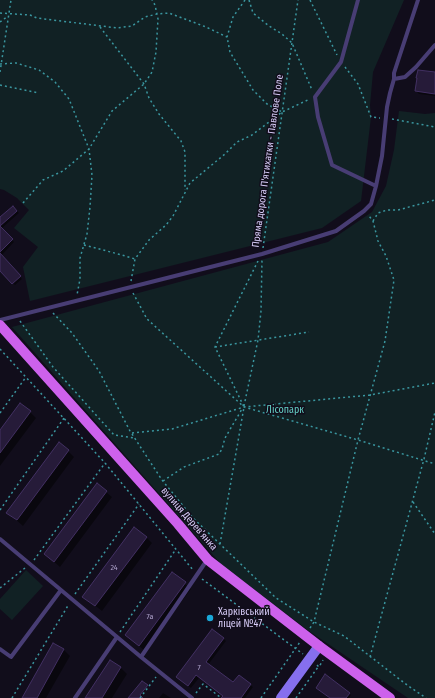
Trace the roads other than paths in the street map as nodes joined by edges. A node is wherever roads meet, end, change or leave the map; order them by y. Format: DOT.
graph roads {
  1 [pos="358,0"];
  2 [pos="418,0"];
  3 [pos="435,45"];
  4 [pos="394,79"];
  5 [pos="376,186"];
  6 [pos="0,320"];
  7 [pos="0,325"];
  8 [pos="0,539"];
  9 [pos="208,560"];
  10 [pos="61,590"];
  11 [pos="116,637"];
  12 [pos="319,646"];
  13 [pos="0,649"];
  14 [pos="141,657"];
  15 [pos="75,698"];
  16 [pos="192,698"];
  17 [pos="282,698"];
  18 [pos="390,698"];
  1 -- 5 [label="lane"];
  2 -- 4 [label="lane"];
  3 -- 4 [label="lane"];
  4 -- 5 [label="lane"];
  5 -- 6 [label="lane"];
  7 -- 9 [label="main road, вулиця Дерев’янка"];
  8 -- 10 [label="lane"];
  9 -- 12 [label="main road, вулиця Дерев’янка"];
  9 -- 14 [label="lane"];
  10 -- 11 [label="lane"];
  10 -- 13 [label="lane"];
  11 -- 14 [label="lane"];
  11 -- 15 [label="lane"];
  12 -- 17 [label="street"];
  12 -- 18 [label="main road, вулиця Дерев’янка"];
  14 -- 16 [label="lane"];
}
